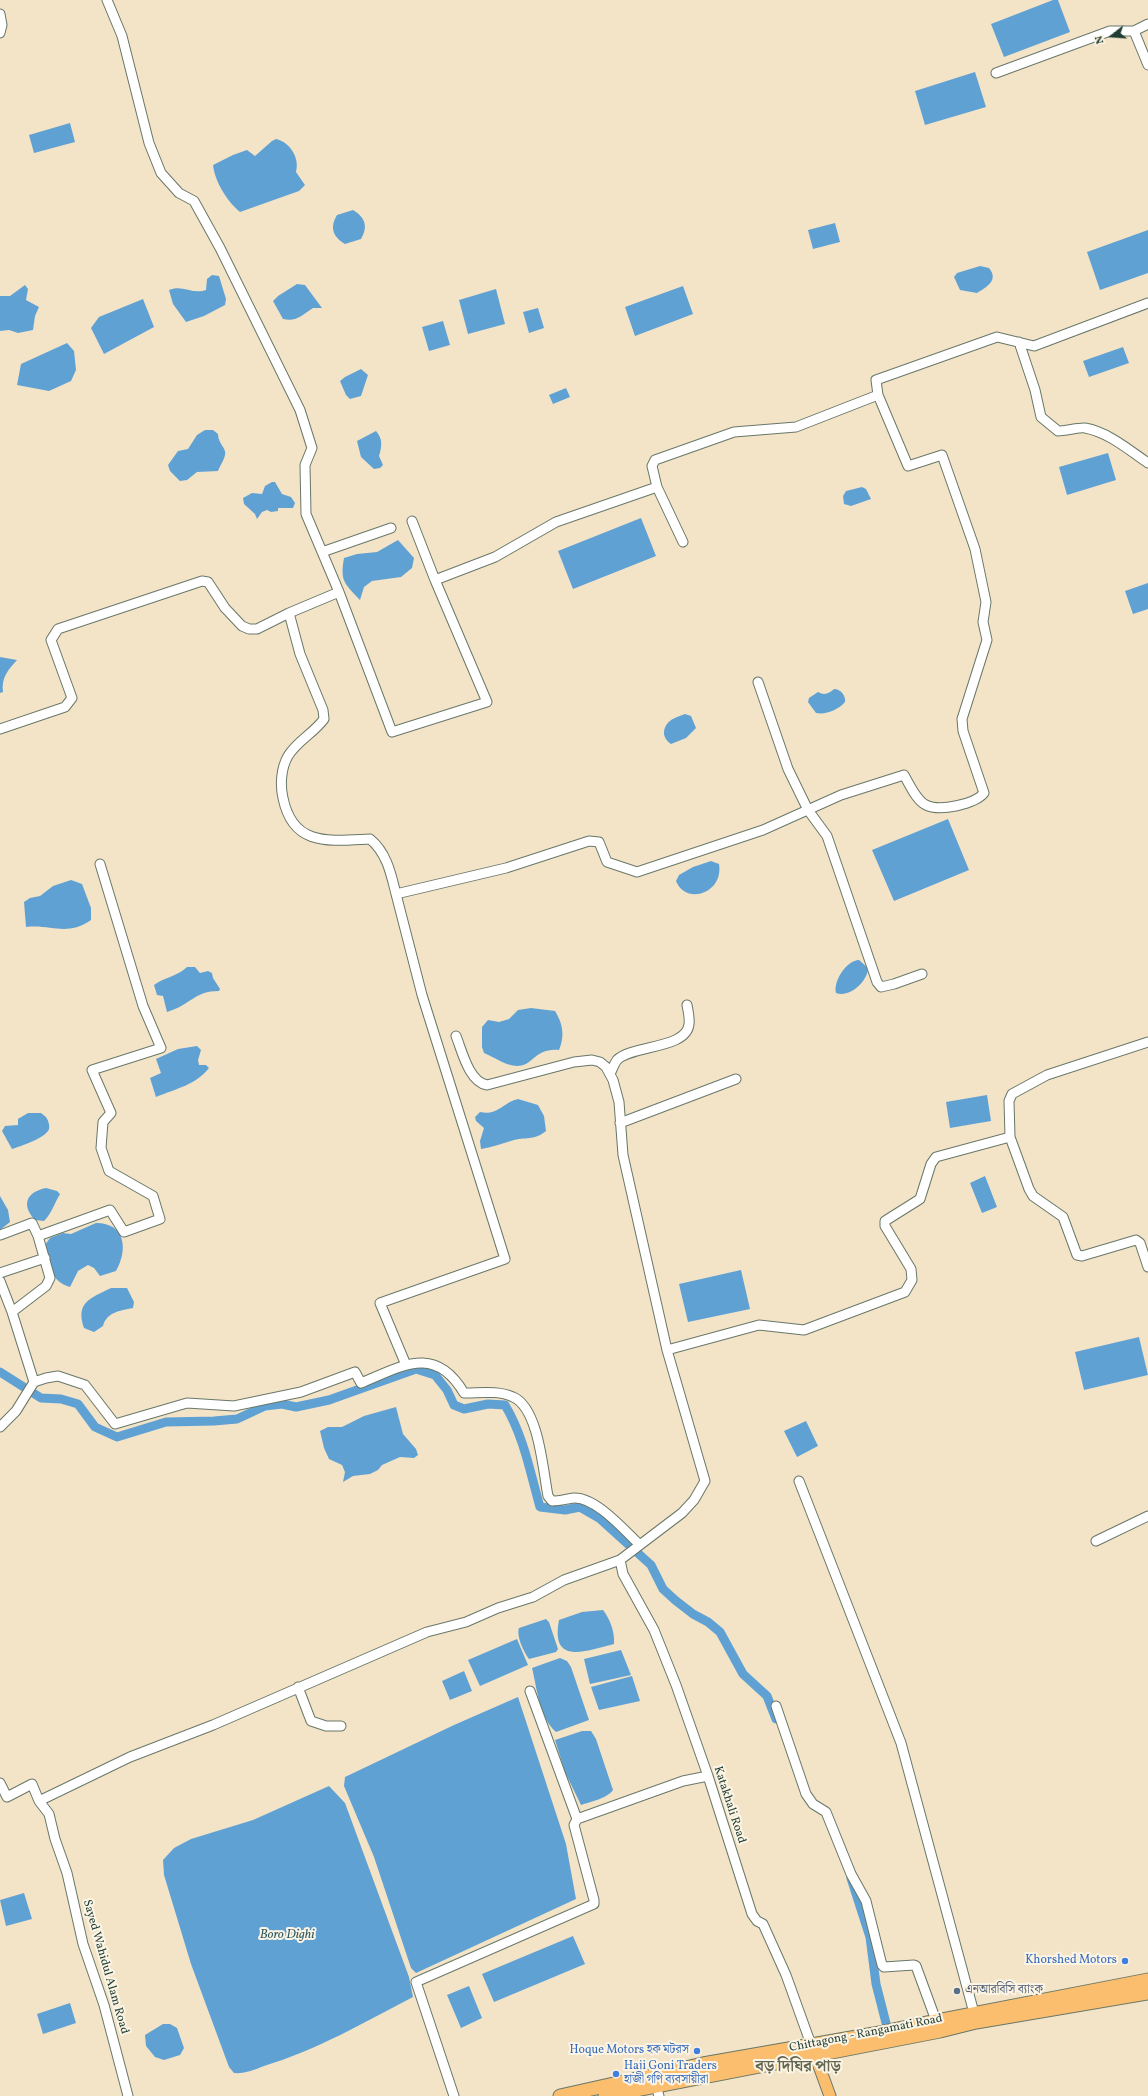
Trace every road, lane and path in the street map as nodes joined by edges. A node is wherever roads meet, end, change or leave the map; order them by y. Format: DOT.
graph roads {
  1 [pos="107,0"];
  2 [pos="0,14"];
  3 [pos="1148,24"];
  4 [pos="1134,31"];
  5 [pos="0,33"];
  6 [pos="1148,65"];
  7 [pos="996,73"];
  8 [pos="1148,303"];
  9 [pos="1019,342"];
  10 [pos="878,396"];
  11 [pos="1148,463"];
  12 [pos="657,486"];
  13 [pos="412,521"];
  14 [pos="391,528"];
  15 [pos="683,542"];
  16 [pos="322,552"];
  17 [pos="435,580"];
  18 [pos="339,592"];
  19 [pos="289,613"];
  20 [pos="758,682"];
  21 [pos="0,729"];
  22 [pos="808,810"];
  23 [pos="100,864"];
  24 [pos="396,894"];
  25 [pos="922,974"];
  26 [pos="687,1005"];
  27 [pos="456,1036"];
  28 [pos="1148,1042"];
  29 [pos="610,1074"];
  30 [pos="736,1079"];
  31 [pos="620,1123"];
  32 [pos="1010,1137"];
  33 [pos="0,1235"];
  34 [pos="38,1236"];
  35 [pos="45,1258"];
  36 [pos="1148,1261"];
  37 [pos="0,1273"];
  38 [pos="0,1281"];
  39 [pos="12,1312"];
  40 [pos="667,1350"];
  41 [pos="406,1365"];
  42 [pos="34,1382"];
  43 [pos="0,1427"];
  44 [pos="799,1481"];
  45 [pos="1148,1516"];
  46 [pos="1096,1541"];
  47 [pos="640,1545"];
  48 [pos="620,1560"];
  49 [pos="298,1687"];
  50 [pos="530,1691"];
  51 [pos="776,1706"];
  52 [pos="341,1726"];
  53 [pos="708,1776"];
  54 [pos="1,1788"];
  55 [pos="39,1801"];
  56 [pos="577,1820"];
  57 [pos="1148,1980"];
  58 [pos="1148,1993"];
  59 [pos="974,2013"];
  60 [pos="938,2026"];
  61 [pos="813,2049"];
  62 [pos="657,2091"];
  63 [pos="128,2096"];
  64 [pos="454,2096"];
  65 [pos="560,2096"];
  66 [pos="605,2096"];
  67 [pos="830,2096"];
  1 -- 16 [label="street"];
  2 -- 5 [label="street"];
  3 -- 4 [label="street"];
  4 -- 6 [label="street"];
  4 -- 7 [label="street"];
  8 -- 9 [label="street"];
  9 -- 10 [label="street"];
  9 -- 11 [label="street"];
  10 -- 12 [label="street"];
  10 -- 22 [label="street"];
  12 -- 15 [label="street"];
  12 -- 17 [label="street"];
  13 -- 17 [label="street"];
  14 -- 16 [label="street"];
  16 -- 18 [label="street"];
  17 -- 18 [label="street"];
  18 -- 19 [label="street"];
  19 -- 21 [label="street"];
  19 -- 24 [label="street"];
  20 -- 22 [label="street"];
  22 -- 24 [label="street"];
  22 -- 25 [label="street"];
  23 -- 34 [label="street"];
  24 -- 41 [label="street"];
  26 -- 29 [label="street"];
  27 -- 29 [label="street"];
  28 -- 32 [label="street"];
  29 -- 31 [label="street"];
  30 -- 31 [label="street"];
  31 -- 40 [label="street"];
  32 -- 36 [label="street"];
  32 -- 40 [label="street"];
  33 -- 34 [label="street"];
  34 -- 35 [label="street"];
  35 -- 37 [label="street"];
  35 -- 39 [label="street"];
  38 -- 39 [label="street"];
  39 -- 42 [label="street"];
  40 -- 47 [label="street"];
  41 -- 42 [label="street"];
  41 -- 47 [label="street"];
  42 -- 43 [label="street"];
  44 -- 59 [label="street"];
  45 -- 46 [label="street"];
  47 -- 48 [label="street"];
  48 -- 49 [label="street"];
  48 -- 53 [label="street, Katakhali Road"];
  49 -- 52 [label="street"];
  49 -- 55 [label="street"];
  50 -- 56 [label="street"];
  51 -- 60 [label="street"];
  53 -- 56 [label="street"];
  53 -- 61 [label="street, Katakhali Road"];
  54 -- 55 [label="street, Sayed Wahidul Alam Road"];
  55 -- 63 [label="street, Sayed Wahidul Alam Road"];
  56 -- 64 [label="street"];
  57 -- 59 [label="highway, Chittagong - Rangamati Road"];
  58 -- 60 [label="highway, Chittagong - Rangamati Road"];
  59 -- 60 [label="highway, Chittagong - Rangamati Road"];
  60 -- 61 [label="highway, Chittagong - Rangamati Road"];
  61 -- 62 [label="highway, Chittagong - Rangamati Road"];
  61 -- 65 [label="highway, Chittagong - Rangamati Road"];
  61 -- 67 [label="main road"];
  62 -- 66 [label="highway, Chittagong - Rangamati Road"];
}
